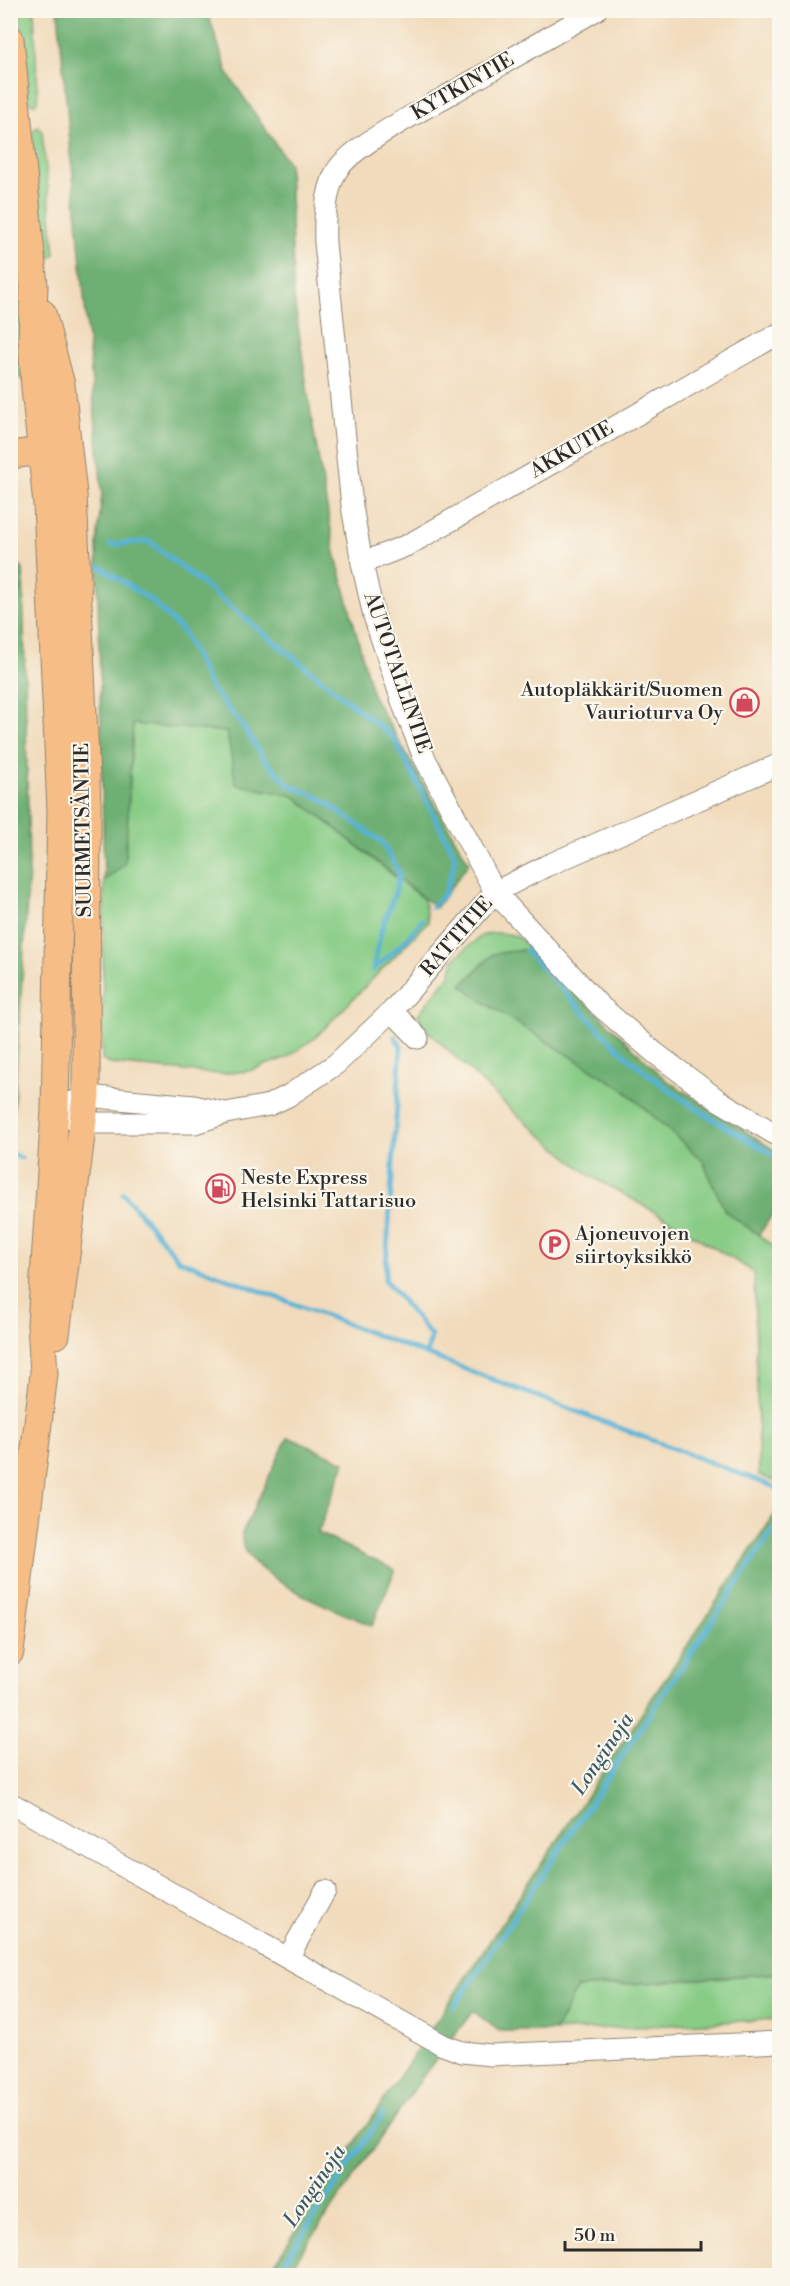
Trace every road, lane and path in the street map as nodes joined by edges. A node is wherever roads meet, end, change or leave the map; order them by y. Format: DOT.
graph roads {
  1 [pos="596,10"];
  2 [pos="10,39"];
  3 [pos="336,171"];
  4 [pos="34,286"];
  5 [pos="780,333"];
  6 [pos="69,449"];
  7 [pos="42,451"];
  8 [pos="10,455"];
  9 [pos="362,563"];
  10 [pos="780,764"];
  11 [pos="495,892"];
  12 [pos="392,1011"];
  13 [pos="418,1038"];
  14 [pos="86,1096"];
  15 [pos="55,1110"];
  16 [pos="226,1113"];
  17 [pos="83,1123"];
  18 [pos="780,1137"];
  19 [pos="44,1374"];
  20 [pos="10,1652"];
  21 [pos="10,1803"];
  22 [pos="325,1891"];
  23 [pos="288,1958"];
  24 [pos="780,2042"];
  1 -- 3 [label="street, KYTKINTIE"];
  2 -- 4 [label="main road, SUURMETSÄNTIE"];
  3 -- 9 [label="street, AUTOTALLINTIE"];
  4 -- 6 [label="main road, SUURMETSÄNTIE"];
  4 -- 7 [label="main road, SUURMETSÄNTIE"];
  5 -- 9 [label="street, AKKUTIE"];
  6 -- 7 [label="main road"];
  6 -- 14 [label="main road, SUURMETSÄNTIE"];
  7 -- 8 [label="main road"];
  7 -- 15 [label="main road, SUURMETSÄNTIE"];
  9 -- 11 [label="street, AUTOTALLINTIE"];
  10 -- 11 [label="street, RATTITIE"];
  11 -- 12 [label="street, RATTITIE"];
  11 -- 18 [label="street, AUTOTALLINTIE"];
  12 -- 13 [label="street"];
  12 -- 16 [label="street, RATTITIE"];
  14 -- 15 [label="street, RATTITIE"];
  14 -- 16 [label="street, RATTITIE"];
  14 -- 17 [label="main road, SUURMETSÄNTIE"];
  15 -- 17 [label="street, RATTITIE"];
  15 -- 19 [label="main road, SUURMETSÄNTIE"];
  16 -- 17 [label="street, RATTITIE"];
  17 -- 19 [label="main road, SUURMETSÄNTIE"];
  19 -- 20 [label="main road, SUURMETSÄNTIE"];
  21 -- 23 [label="street"];
  22 -- 23 [label="street"];
  23 -- 24 [label="street"];
}
